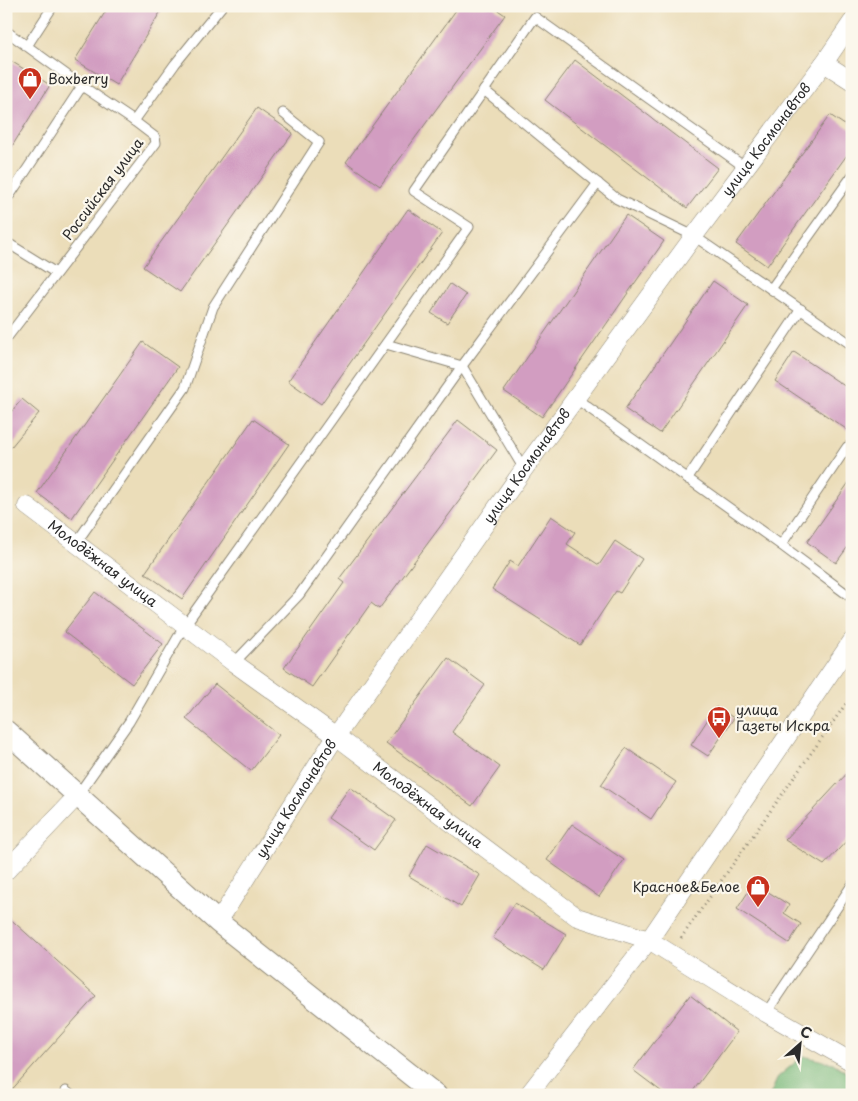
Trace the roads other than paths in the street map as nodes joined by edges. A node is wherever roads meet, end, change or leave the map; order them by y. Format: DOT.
graph roads {
  1 [pos="53,6"];
  2 [pos="222,6"];
  3 [pos="852,22"];
  4 [pos="7,32"];
  5 [pos="27,46"];
  6 [pos="824,64"];
  7 [pos="852,81"];
  8 [pos="82,86"];
  9 [pos="484,90"];
  10 [pos="283,113"];
  11 [pos="134,120"];
  12 [pos="746,168"];
  13 [pos="852,176"];
  14 [pos="598,183"];
  15 [pos="6,195"];
  16 [pos="694,236"];
  17 [pos="6,242"];
  18 [pos="56,273"];
  19 [pos="771,289"];
  20 [pos="800,309"];
  21 [pos="6,339"];
  22 [pos="386,344"];
  23 [pos="852,345"];
  24 [pos="462,366"];
  25 [pos="576,398"];
  26 [pos="847,447"];
  27 [pos="524,469"];
  28 [pos="687,479"];
  29 [pos="27,506"];
  30 [pos="76,543"];
  31 [pos="781,544"];
  32 [pos="852,598"];
  33 [pos="185,625"];
  34 [pos="852,641"];
  35 [pos="234,663"];
  36 [pos="6,731"];
  37 [pos="336,736"];
  38 [pos="77,796"];
  39 [pos="6,871"];
  40 [pos="852,885"];
  41 [pos="218,922"];
  42 [pos="649,940"];
  43 [pos="766,1013"];
  44 [pos="852,1062"];
  45 [pos="436,1095"];
  46 [pos="528,1095"];
  1 -- 5 [label="lane"];
  2 -- 11 [label="lane"];
  3 -- 6 [label="street, улица Космонавтов"];
  4 -- 5 [label="lane, Российская улица"];
  5 -- 8 [label="lane, Российская улица"];
  6 -- 7 [label="street"];
  6 -- 12 [label="street, улица Космонавтов"];
  8 -- 11 [label="lane, Российская улица"];
  8 -- 15 [label="lane"];
  9 -- 12 [label="lane"];
  9 -- 14 [label="lane"];
  9 -- 22 [label="lane"];
  10 -- 30 [label="lane"];
  11 -- 18 [label="lane, Российская улица"];
  12 -- 16 [label="street, улица Космонавтов"];
  13 -- 19 [label="lane"];
  14 -- 16 [label="lane"];
  14 -- 24 [label="lane"];
  16 -- 19 [label="lane"];
  16 -- 25 [label="street, улица Космонавтов"];
  17 -- 18 [label="lane"];
  18 -- 21 [label="lane, Российская улица"];
  19 -- 20 [label="lane"];
  20 -- 23 [label="lane"];
  20 -- 28 [label="lane"];
  22 -- 24 [label="lane"];
  22 -- 33 [label="lane"];
  24 -- 27 [label="lane"];
  24 -- 35 [label="lane"];
  25 -- 27 [label="street, улица Космонавтов"];
  25 -- 28 [label="lane"];
  26 -- 31 [label="lane"];
  27 -- 37 [label="street, улица Космонавтов"];
  28 -- 31 [label="lane"];
  29 -- 30 [label="street, Молодёжная улица"];
  30 -- 33 [label="street, Молодёжная улица"];
  31 -- 32 [label="lane"];
  33 -- 35 [label="street, Молодёжная улица"];
  33 -- 38 [label="lane"];
  34 -- 42 [label="street"];
  35 -- 37 [label="street, Молодёжная улица"];
  36 -- 38 [label="street"];
  37 -- 41 [label="street, улица Космонавтов"];
  37 -- 42 [label="street, Молодёжная улица"];
  38 -- 39 [label="street"];
  38 -- 41 [label="street"];
  40 -- 43 [label="lane"];
  41 -- 45 [label="street"];
  42 -- 43 [label="street, Молодёжная улица"];
  42 -- 46 [label="street"];
  43 -- 44 [label="street, Молодёжная улица"];
}
